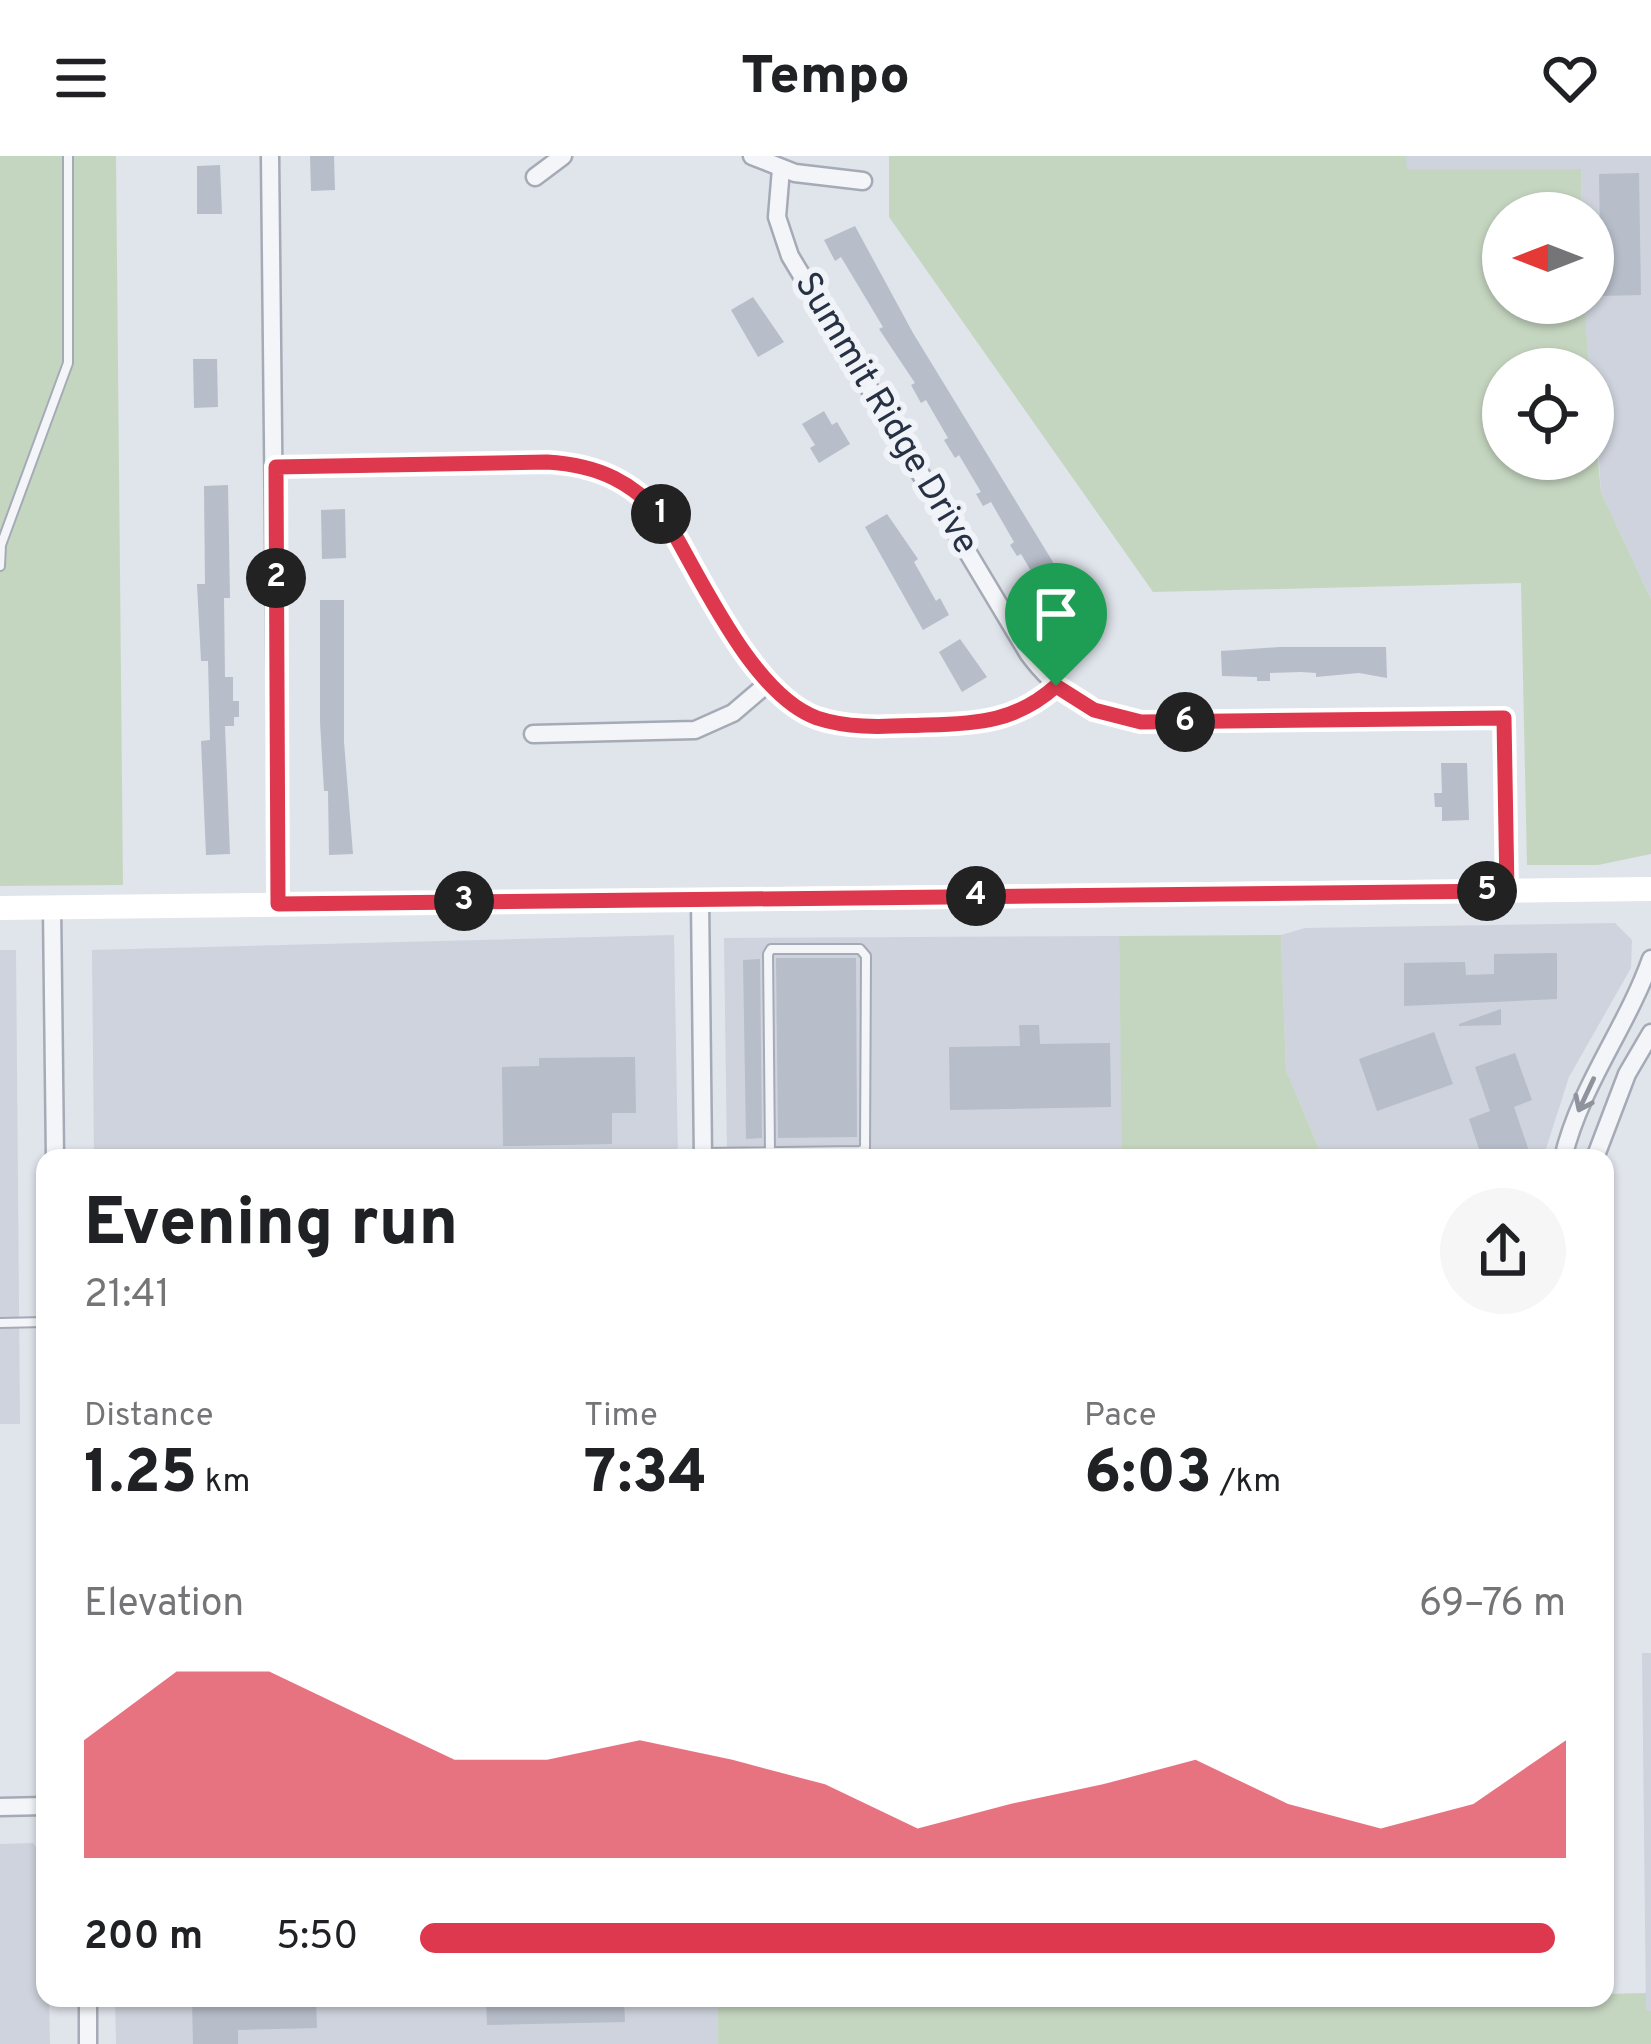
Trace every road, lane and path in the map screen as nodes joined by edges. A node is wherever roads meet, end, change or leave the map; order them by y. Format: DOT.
graph roads {
  1 [pos="68,156"];
  2 [pos="270,156"];
  3 [pos="563,156"];
  4 [pos="752,156"];
  5 [pos="781,169"];
  6 [pos="535,177"];
  7 [pos="863,181"];
  8 [pos="276,467"];
  9 [pos="0,566"];
  10 [pos="767,684"];
  11 [pos="1056,686"];
  12 [pos="533,734"];
  13 [pos="1651,889"];
  14 [pos="1507,891"];
  15 [pos="700,898"];
  16 [pos="278,904"];
  17 [pos="52,907"];
  18 [pos="0,908"];
  19 [pos="1651,958"];
  20 [pos="1651,1033"];
  21 [pos="1603,1060"];
  22 [pos="1627,1074"];
  23 [pos="55,1149"];
  24 [pos="703,1149"];
  25 [pos="770,1149"];
  26 [pos="865,1149"];
  27 [pos="1566,1149"];
  28 [pos="1598,1149"];
  29 [pos="36,1322"];
  30 [pos="0,1323"];
  31 [pos="36,1806"];
  32 [pos="0,1807"];
  33 [pos="88,2007"];
  34 [pos="88,2044"];
  1 -- 9 [label="lane"];
  2 -- 8 [label="street"];
  3 -- 6 [label="street"];
  4 -- 5 [label="street"];
  5 -- 7 [label="street"];
  5 -- 11 [label="street, Summit Ridge Drive"];
  8 -- 10 [label="street"];
  8 -- 16 [label="street"];
  10 -- 11 [label="street"];
  10 -- 12 [label="street"];
  11 -- 14 [label="street, Summit Ridge Drive"];
  13 -- 14 [label="street"];
  14 -- 15 [label="street"];
  15 -- 16 [label="street"];
  15 -- 24 [label="street"];
  16 -- 17 [label="street"];
  17 -- 18 [label="street"];
  17 -- 23 [label="street"];
  19 -- 21 [label="street"];
  20 -- 22 [label="street"];
  21 -- 22 [label="lane"];
  21 -- 27 [label="street, one-way"];
  22 -- 28 [label="street"];
  25 -- 26 [label="lane"];
  29 -- 30 [label="lane"];
  31 -- 32 [label="street"];
  33 -- 34 [label="street"];
}
